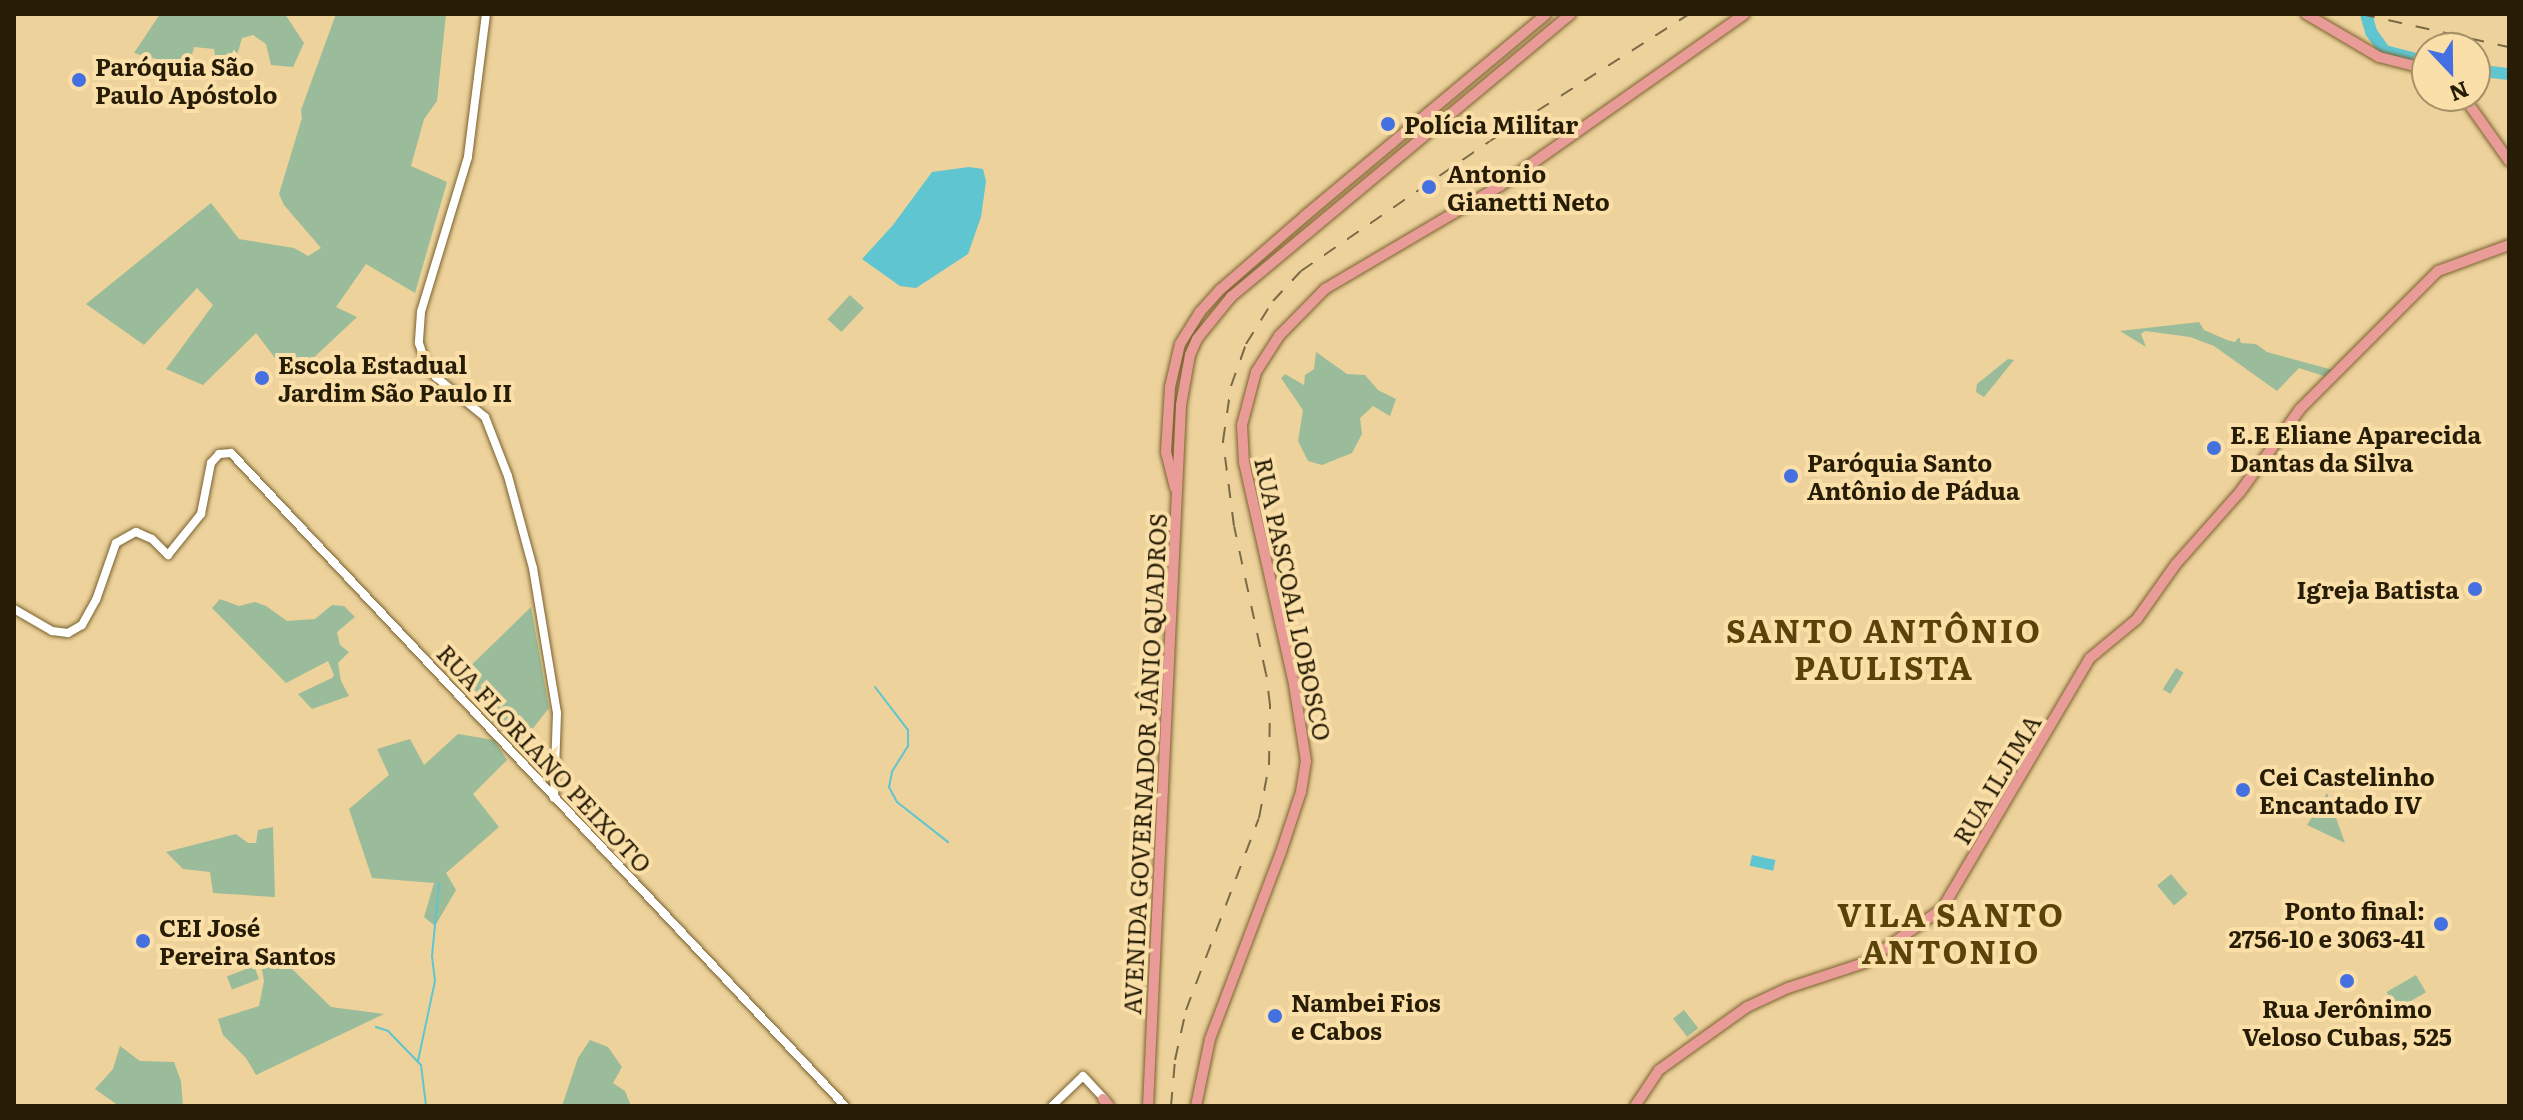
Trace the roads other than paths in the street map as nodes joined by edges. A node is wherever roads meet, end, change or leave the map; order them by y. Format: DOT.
graph roads {
  1 [pos="486,14"];
  2 [pos="1547,14"];
  3 [pos="1571,14"];
  4 [pos="1745,14"];
  5 [pos="2306,14"];
  6 [pos="1560,24"];
  7 [pos="1531,27"];
  8 [pos="1542,39"];
  9 [pos="1489,63"];
  10 [pos="2411,65"];
  11 [pos="1480,92"];
  12 [pos="1440,103"];
  13 [pos="2474,112"];
  14 [pos="2488,131"];
  15 [pos="1402,135"];
  16 [pos="1424,137"];
  17 [pos="1406,151"];
  18 [pos="2509,154"];
  19 [pos="2509,161"];
  20 [pos="2509,245"];
  21 [pos="1166,446"];
  22 [pos="1179,450"];
  23 [pos="1177,494"];
  24 [pos="14,609"];
  25 [pos="554,798"];
  26 [pos="1108,1104"];
  27 [pos="845,1106"];
  28 [pos="1052,1106"];
  29 [pos="1148,1106"];
  30 [pos="1196,1106"];
  31 [pos="1635,1106"];
  1 -- 25 [label="street"];
  2 -- 6 [label="main road"];
  2 -- 7 [label="main road, AVENIDA GOVERNADOR JÂNIO QUADROS"];
  3 -- 6 [label="main road, AVENIDA GOVERNADOR JÂNIO QUADROS"];
  4 -- 30 [label="main road, RUA PASCOAL LOBOSCO"];
  5 -- 10 [label="main road"];
  6 -- 8 [label="main road, AVENIDA GOVERNADOR JÂNIO QUADROS"];
  7 -- 8 [label="main road"];
  7 -- 9 [label="main road, AVENIDA GOVERNADOR JÂNIO QUADROS"];
  8 -- 11 [label="main road, AVENIDA GOVERNADOR JÂNIO QUADROS"];
  9 -- 11 [label="main road"];
  9 -- 12 [label="main road, AVENIDA GOVERNADOR JÂNIO QUADROS"];
  11 -- 16 [label="main road, AVENIDA GOVERNADOR JÂNIO QUADROS"];
  12 -- 15 [label="main road, AVENIDA GOVERNADOR JÂNIO QUADROS"];
  12 -- 16 [label="main road"];
  13 -- 14 [label="main road"];
  14 -- 18 [label="main road"];
  14 -- 19 [label="main road"];
  15 -- 17 [label="main road"];
  15 -- 21 [label="main road, AVENIDA GOVERNADOR JÂNIO QUADROS"];
  16 -- 17 [label="main road, AVENIDA GOVERNADOR JÂNIO QUADROS"];
  17 -- 22 [label="main road, AVENIDA GOVERNADOR JÂNIO QUADROS"];
  20 -- 31 [label="main road, RUA ILJIMA"];
  21 -- 22 [label="main road"];
  21 -- 23 [label="main road, AVENIDA GOVERNADOR JÂNIO QUADROS"];
  22 -- 23 [label="main road, AVENIDA GOVERNADOR JÂNIO QUADROS"];
  23 -- 29 [label="main road, AVENIDA GOVERNADOR JÂNIO QUADROS"];
  24 -- 25 [label="street, RUA FLORIANO PEIXOTO"];
  25 -- 27 [label="street, RUA FLORIANO PEIXOTO"];
  26 -- 28 [label="street"];
}
